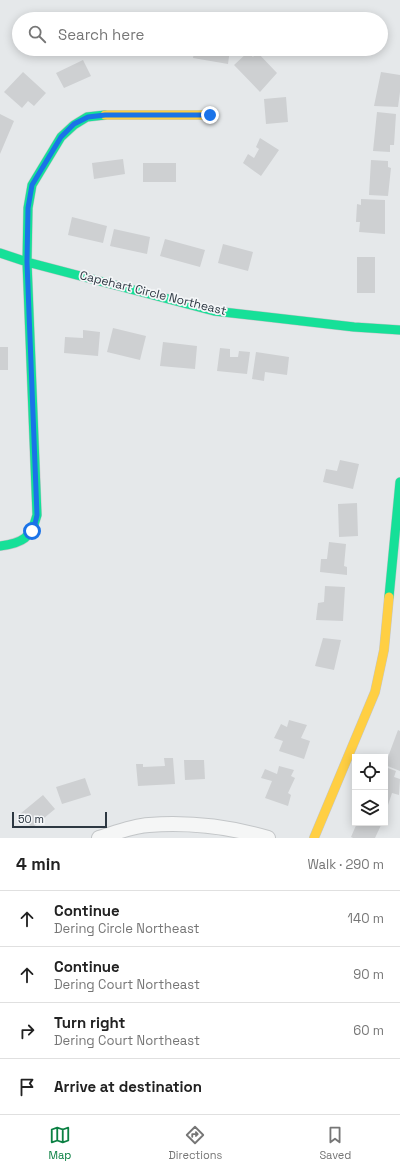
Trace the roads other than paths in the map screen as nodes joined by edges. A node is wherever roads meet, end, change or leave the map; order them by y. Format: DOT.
graph roads {
  1 [pos="210,115"];
  2 [pos="0,254"];
  3 [pos="27,262"];
  4 [pos="400,330"];
  5 [pos="400,482"];
  6 [pos="0,546"];
  7 [pos="99,838"];
  8 [pos="268,838"];
  9 [pos="314,838"];
  1 -- 3 [label="street"];
  2 -- 3 [label="street, Capehart Circle Northeast"];
  3 -- 4 [label="street, Capehart Circle Northeast"];
  3 -- 6 [label="street"];
  5 -- 9 [label="street"];
  7 -- 8 [label="street"];
}
